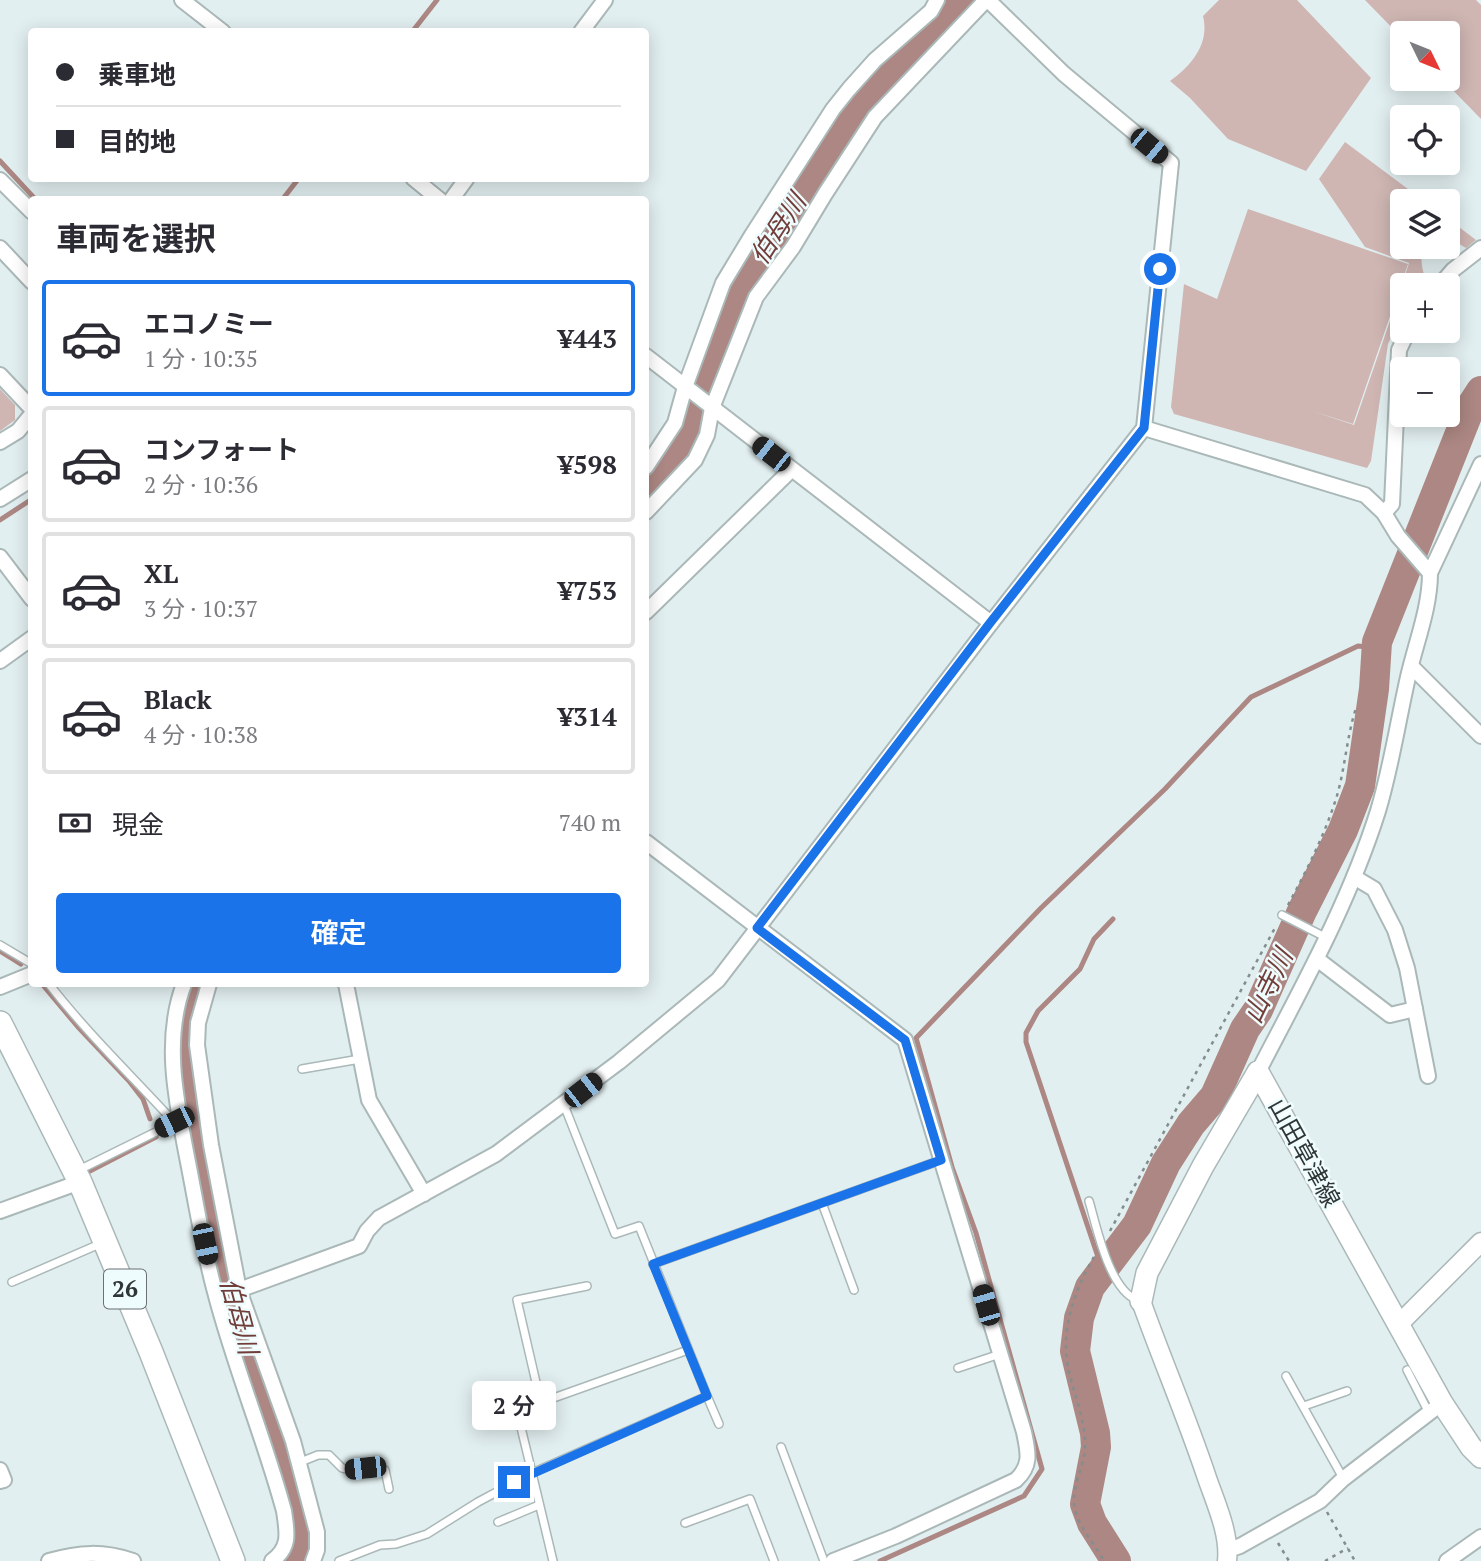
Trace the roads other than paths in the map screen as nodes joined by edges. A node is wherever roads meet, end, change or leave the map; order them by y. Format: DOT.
graph roads {
  1 [pos="182,0"];
  2 [pos="605,0"];
  3 [pos="937,0"];
  4 [pos="987,0"];
  5 [pos="218,28"];
  6 [pos="584,28"];
  7 [pos="0,180"];
  8 [pos="418,182"];
  9 [pos="435,196"];
  10 [pos="28,208"];
  11 [pos="0,248"];
  12 [pos="1481,248"];
  13 [pos="1450,273"];
  14 [pos="28,278"];
  15 [pos="1402,343"];
  16 [pos="649,358"];
  17 [pos="0,375"];
  18 [pos="689,389"];
  19 [pos="28,404"];
  20 [pos="709,406"];
  21 [pos="28,419"];
  22 [pos="1144,428"];
  23 [pos="0,442"];
  24 [pos="649,462"];
  25 [pos="1481,464"];
  26 [pos="791,470"];
  27 [pos="28,481"];
  28 [pos="0,499"];
  29 [pos="649,509"];
  30 [pos="1384,513"];
  31 [pos="0,557"];
  32 [pos="1426,569"];
  33 [pos="28,593"];
  34 [pos="649,609"];
  35 [pos="990,623"];
  36 [pos="28,641"];
  37 [pos="0,662"];
  38 [pos="1411,666"];
  39 [pos="1481,736"];
  40 [pos="649,844"];
  41 [pos="1354,877"];
  42 [pos="1283,915"];
  43 [pos="757,928"];
  44 [pos="1326,938"];
  45 [pos="0,944"];
  46 [pos="1317,958"];
  47 [pos="28,962"];
  48 [pos="28,976"];
  49 [pos="0,987"];
  50 [pos="51,987"];
  51 [pos="183,987"];
  52 [pos="207,987"];
  53 [pos="347,987"];
  54 [pos="1415,1009"];
  55 [pos="0,1023"];
  56 [pos="360,1059"];
  57 [pos="302,1069"];
  58 [pos="1258,1072"];
  59 [pos="1428,1076"];
  60 [pos="564,1105"];
  61 [pos="206,1115"];
  62 [pos="177,1121"];
  63 [pos="941,1160"];
  64 [pos="77,1177"];
  65 [pos="424,1194"];
  66 [pos="1089,1200"];
  67 [pos="822,1203"];
  68 [pos="0,1211"];
  69 [pos="105,1242"];
  70 [pos="1481,1242"];
  71 [pos="653,1264"];
  72 [pos="12,1282"];
  73 [pos="587,1286"];
  74 [pos="239,1290"];
  75 [pos="854,1290"];
  76 [pos="1141,1301"];
  77 [pos="1400,1324"];
  78 [pos="688,1350"];
  79 [pos="1000,1353"];
  80 [pos="958,1368"];
  81 [pos="1407,1370"];
  82 [pos="1286,1376"];
  83 [pos="1347,1391"];
  84 [pos="707,1396"];
  85 [pos="541,1404"];
  86 [pos="1304,1406"];
  87 [pos="1436,1408"];
  88 [pos="719,1424"];
  89 [pos="782,1447"];
  90 [pos="1481,1457"];
  91 [pos="298,1463"];
  92 [pos="0,1470"];
  93 [pos="532,1473"];
  94 [pos="1343,1479"];
  95 [pos="0,1481"];
  96 [pos="389,1489"];
  97 [pos="538,1505"];
  98 [pos="498,1522"];
  99 [pos="685,1523"];
  100 [pos="1481,1537"];
  101 [pos="1228,1556"];
  102 [pos="49,1561"];
  103 [pos="133,1561"];
  104 [pos="233,1561"];
  105 [pos="272,1561"];
  106 [pos="313,1561"];
  107 [pos="339,1561"];
  108 [pos="554,1561"];
  109 [pos="774,1561"];
  110 [pos="824,1561"];
  111 [pos="833,1561"];
  112 [pos="1447,1561"];
  1 -- 5 [label="street"];
  2 -- 6 [label="street"];
  3 -- 18 [label="street"];
  4 -- 20 [label="street"];
  4 -- 22 [label="street"];
  7 -- 10 [label="street"];
  8 -- 9 [label="street"];
  11 -- 14 [label="street"];
  12 -- 13 [label="street"];
  15 -- 30 [label="street"];
  16 -- 18 [label="street"];
  17 -- 19 [label="street"];
  18 -- 20 [label="street"];
  18 -- 24 [label="street"];
  20 -- 26 [label="street"];
  20 -- 29 [label="street"];
  21 -- 23 [label="street"];
  22 -- 30 [label="street"];
  22 -- 35 [label="street"];
  25 -- 32 [label="street"];
  26 -- 34 [label="street"];
  26 -- 35 [label="street"];
  27 -- 28 [label="street"];
  30 -- 32 [label="street"];
  31 -- 33 [label="street"];
  32 -- 38 [label="street"];
  35 -- 43 [label="street"];
  36 -- 37 [label="street"];
  38 -- 39 [label="street"];
  38 -- 41 [label="street"];
  40 -- 43 [label="street"];
  41 -- 44 [label="street"];
  41 -- 54 [label="street"];
  42 -- 44 [label="lane"];
  43 -- 60 [label="street"];
  43 -- 63 [label="street"];
  44 -- 46 [label="street"];
  45 -- 47 [label="lane"];
  46 -- 54 [label="street"];
  46 -- 58 [label="street"];
  48 -- 49 [label="street"];
  50 -- 62 [label="lane"];
  51 -- 62 [label="street"];
  52 -- 61 [label="street"];
  53 -- 56 [label="street"];
  54 -- 59 [label="street"];
  55 -- 64 [label="main road, 26"];
  56 -- 57 [label="lane"];
  56 -- 65 [label="street"];
  58 -- 76 [label="main road, 山田草津線"];
  58 -- 77 [label="main road, 山田草津線"];
  60 -- 65 [label="street"];
  60 -- 71 [label="lane"];
  61 -- 62 [label="street"];
  61 -- 74 [label="street"];
  62 -- 64 [label="lane"];
  62 -- 105 [label="street"];
  63 -- 67 [label="lane"];
  63 -- 79 [label="street"];
  64 -- 68 [label="street"];
  64 -- 69 [label="main road, 26"];
  65 -- 74 [label="street"];
  66 -- 76 [label="lane"];
  67 -- 71 [label="lane"];
  67 -- 75 [label="lane"];
  69 -- 72 [label="lane"];
  69 -- 104 [label="main road, 26"];
  70 -- 77 [label="street"];
  71 -- 78 [label="lane"];
  73 -- 85 [label="lane"];
  74 -- 91 [label="street"];
  76 -- 101 [label="street"];
  77 -- 87 [label="main road, 山田草津線"];
  78 -- 84 [label="lane"];
  78 -- 85 [label="lane"];
  79 -- 80 [label="lane"];
  79 -- 111 [label="street"];
  81 -- 87 [label="lane"];
  82 -- 86 [label="lane"];
  83 -- 86 [label="lane"];
  84 -- 88 [label="lane"];
  84 -- 93 [label="lane"];
  85 -- 93 [label="lane"];
  86 -- 94 [label="lane"];
  87 -- 90 [label="main road, 山田草津線"];
  87 -- 94 [label="street"];
  89 -- 110 [label="lane"];
  91 -- 96 [label="lane"];
  91 -- 106 [label="street"];
  92 -- 95 [label="street"];
  93 -- 97 [label="lane"];
  93 -- 107 [label="lane"];
  94 -- 101 [label="street"];
  97 -- 98 [label="lane"];
  97 -- 108 [label="lane"];
  99 -- 109 [label="lane"];
  100 -- 112 [label="street"];
  102 -- 103 [label="street"];
}
